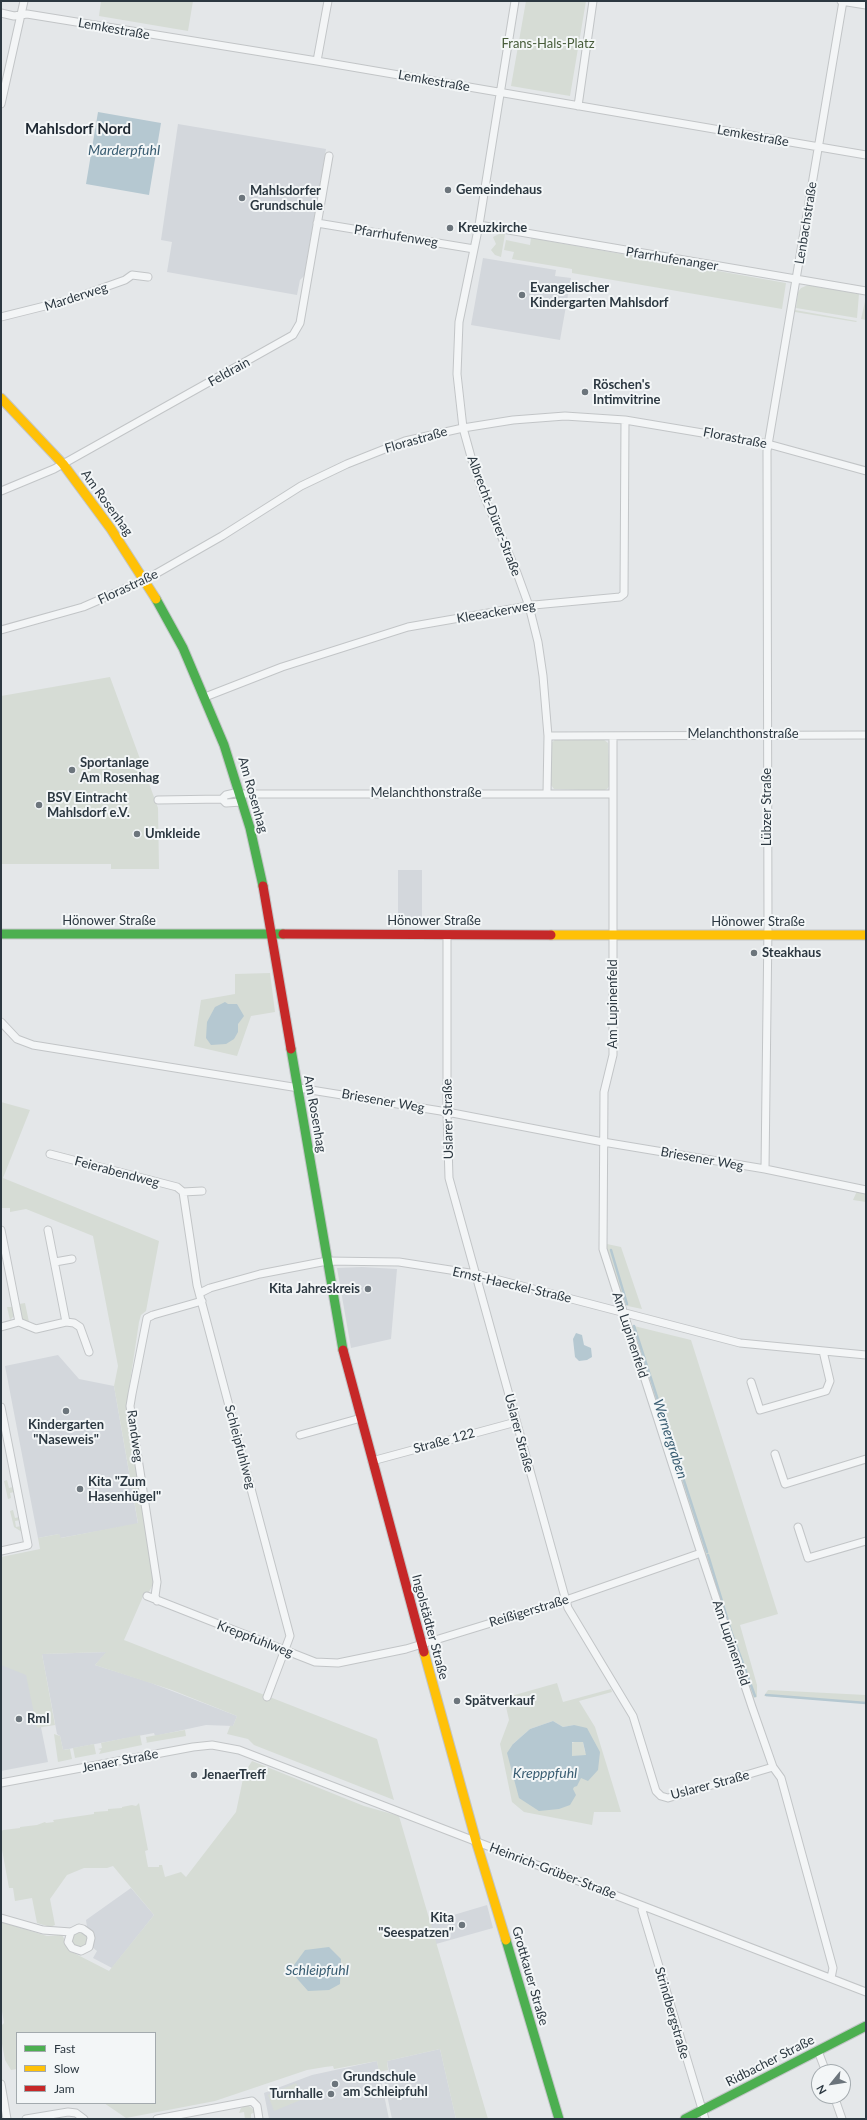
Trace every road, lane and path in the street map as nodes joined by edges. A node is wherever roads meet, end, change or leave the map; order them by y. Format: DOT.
graph roads {
  1 [pos="24,1"];
  2 [pos="328,1"];
  3 [pos="515,1"];
  4 [pos="593,1"];
  5 [pos="842,1"];
  6 [pos="866,5"];
  7 [pos="1,13"];
  8 [pos="21,15"];
  9 [pos="317,61"];
  10 [pos="501,93"];
  11 [pos="1,104"];
  12 [pos="578,106"];
  13 [pos="818,147"];
  14 [pos="866,155"];
  15 [pos="329,156"];
  16 [pos="317,223"];
  17 [pos="479,225"];
  18 [pos="474,249"];
  19 [pos="148,277"];
  20 [pos="797,279"];
  21 [pos="866,291"];
  22 [pos="1,317"];
  23 [pos="1,398"];
  24 [pos="625,420"];
  25 [pos="463,428"];
  26 [pos="768,444"];
  27 [pos="63,464"];
  28 [pos="866,471"];
  29 [pos="1,491"];
  30 [pos="145,580"];
  31 [pos="529,606"];
  32 [pos="1,630"];
  33 [pos="205,698"];
  34 [pos="767,734"];
  35 [pos="866,735"];
  36 [pos="548,736"];
  37 [pos="613,736"];
  38 [pos="547,793"];
  39 [pos="613,794"];
  40 [pos="241,796"];
  41 [pos="158,800"];
  42 [pos="1,934"];
  43 [pos="271,934"];
  44 [pos="447,934"];
  45 [pos="614,935"];
  46 [pos="768,935"];
  47 [pos="866,935"];
  48 [pos="1,1022"];
  49 [pos="297,1087"];
  50 [pos="446,1112"];
  51 [pos="603,1142"];
  52 [pos="50,1154"];
  53 [pos="765,1169"];
  54 [pos="866,1190"];
  55 [pos="202,1191"];
  56 [pos="183,1192"];
  57 [pos="1,1230"];
  58 [pos="48,1230"];
  59 [pos="72,1259"];
  60 [pos="327,1261"];
  61 [pos="55,1262"];
  62 [pos="476,1274"];
  63 [pos="200,1293"];
  64 [pos="202,1301"];
  65 [pos="623,1313"];
  66 [pos="19,1322"];
  67 [pos="66,1322"];
  68 [pos="1,1327"];
  69 [pos="823,1351"];
  70 [pos="88,1352"];
  71 [pos="866,1355"];
  72 [pos="751,1382"];
  73 [pos="1,1407"];
  74 [pos="361,1418"];
  75 [pos="516,1422"];
  76 [pos="300,1435"];
  77 [pos="775,1454"];
  78 [pos="866,1459"];
  79 [pos="372,1461"];
  80 [pos="798,1526"];
  81 [pos="866,1541"];
  82 [pos="1,1551"];
  83 [pos="701,1553"];
  84 [pos="147,1596"];
  85 [pos="566,1600"];
  86 [pos="157,1601"];
  87 [pos="421,1643"];
  88 [pos="285,1650"];
  89 [pos="355,1660"];
  90 [pos="267,1697"];
  91 [pos="239,1750"];
  92 [pos="773,1767"];
  93 [pos="1,1783"];
  94 [pos="476,1841"];
  95 [pos="643,1906"];
  96 [pos="1,1918"];
  97 [pos="71,1932"];
  98 [pos="831,1978"];
  99 [pos="866,1992"];
  100 [pos="866,2026"];
  101 [pos="818,2051"];
  102 [pos="823,2064"];
  103 [pos="1,2084"];
  104 [pos="837,2104"];
  105 [pos="704,2115"];
  106 [pos="7,2119"];
  107 [pos="26,2119"];
  108 [pos="84,2119"];
  109 [pos="157,2119"];
  110 [pos="259,2119"];
  111 [pos="559,2119"];
  112 [pos="685,2119"];
  113 [pos="842,2119"];
  1 -- 8 [label="street"];
  2 -- 9 [label="street"];
  3 -- 10 [label="street, Albrecht-Dürer-Straße"];
  4 -- 12 [label="street"];
  5 -- 6 [label="street"];
  5 -- 13 [label="street, Lenbachstraße"];
  7 -- 8 [label="street, Lemkestraße"];
  8 -- 9 [label="street, Lemkestraße"];
  8 -- 11 [label="street"];
  9 -- 10 [label="street, Lemkestraße"];
  10 -- 12 [label="street, Lemkestraße"];
  10 -- 17 [label="street, Albrecht-Dürer-Straße"];
  12 -- 13 [label="street, Lemkestraße"];
  13 -- 14 [label="street, Lemkestraße"];
  13 -- 20 [label="street, Lenbachstraße"];
  15 -- 16 [label="street, Feldrain"];
  16 -- 18 [label="street, Pfarrhufenweg"];
  16 -- 27 [label="street, Feldrain"];
  17 -- 18 [label="street, Albrecht-Dürer-Straße"];
  17 -- 20 [label="street, Pfarrhufenanger"];
  18 -- 25 [label="street, Albrecht-Dürer-Straße"];
  19 -- 22 [label="street, Marderweg"];
  20 -- 21 [label="street, Pfarrhufenanger"];
  20 -- 26 [label="street, Lenbachstraße"];
  23 -- 27 [label="street, Am Rosenhag"];
  24 -- 25 [label="street, Florastraße"];
  24 -- 26 [label="street, Florastraße"];
  24 -- 31 [label="street, Kleeackerweg"];
  25 -- 30 [label="street, Florastraße"];
  25 -- 31 [label="street, Albrecht-Dürer-Straße"];
  26 -- 28 [label="street, Florastraße"];
  26 -- 34 [label="street, Lübzer Straße"];
  27 -- 29 [label="street, Feldrain"];
  27 -- 30 [label="street, Am Rosenhag"];
  30 -- 32 [label="street, Florastraße"];
  30 -- 33 [label="street, Am Rosenhag"];
  31 -- 33 [label="street, Kleeackerweg"];
  31 -- 36 [label="street, Albrecht-Dürer-Straße"];
  33 -- 40 [label="street, Am Rosenhag"];
  34 -- 35 [label="street, Melanchthonstraße"];
  34 -- 37 [label="street, Melanchthonstraße"];
  34 -- 46 [label="street, Lübzer Straße"];
  36 -- 37 [label="street, Melanchthonstraße"];
  36 -- 38 [label="street, Albrecht-Dürer-Straße"];
  37 -- 39 [label="street, Am Lupinenfeld"];
  38 -- 39 [label="street, Melanchthonstraße"];
  38 -- 40 [label="street, Melanchthonstraße"];
  39 -- 45 [label="street, Am Lupinenfeld"];
  40 -- 41 [label="street, Melanchthonstraße"];
  40 -- 43 [label="street, Am Rosenhag"];
  42 -- 43 [label="street, Hönower Straße"];
  43 -- 44 [label="street, Hönower Straße"];
  43 -- 49 [label="street, Am Rosenhag"];
  44 -- 45 [label="street, Hönower Straße"];
  44 -- 50 [label="street, Uslarer Straße"];
  45 -- 46 [label="street, Hönower Straße"];
  45 -- 51 [label="street, Am Lupinenfeld"];
  46 -- 47 [label="street, Hönower Straße"];
  46 -- 53 [label="street, Lübzer Straße"];
  48 -- 49 [label="street, Briesener Weg"];
  49 -- 50 [label="street, Briesener Weg"];
  49 -- 60 [label="street, Am Rosenhag"];
  50 -- 51 [label="street, Briesener Weg"];
  50 -- 62 [label="street, Uslarer Straße"];
  51 -- 53 [label="street, Briesener Weg"];
  51 -- 65 [label="street, Am Lupinenfeld"];
  52 -- 56 [label="street, Feierabendweg"];
  53 -- 54 [label="street, Briesener Weg"];
  55 -- 56 [label="street"];
  56 -- 63 [label="street, Schleipfuhlweg"];
  57 -- 66 [label="street"];
  58 -- 61 [label="street"];
  59 -- 61 [label="street"];
  60 -- 62 [label="street, Ernst-Haeckel-Straße"];
  60 -- 63 [label="street, Ernst-Haeckel-Straße"];
  60 -- 74 [label="street, Ingolstädter Straße"];
  61 -- 67 [label="street"];
  62 -- 65 [label="street, Ernst-Haeckel-Straße"];
  62 -- 75 [label="street, Uslarer Straße"];
  63 -- 64 [label="street, Schleipfuhlweg"];
  64 -- 86 [label="street, Randweg"];
  64 -- 88 [label="street, Schleipfuhlweg"];
  65 -- 69 [label="street, Ernst-Haeckel-Straße"];
  65 -- 83 [label="street, Am Lupinenfeld"];
  66 -- 67 [label="street"];
  66 -- 68 [label="street"];
  67 -- 70 [label="street"];
  69 -- 71 [label="street, Ernst-Haeckel-Straße"];
  69 -- 72 [label="street"];
  73 -- 82 [label="street"];
  74 -- 76 [label="street"];
  74 -- 79 [label="street, Ingolstädter Straße"];
  75 -- 79 [label="street, Straße 122"];
  75 -- 85 [label="street, Uslarer Straße"];
  77 -- 78 [label="street"];
  79 -- 87 [label="street, Ingolstädter Straße"];
  80 -- 81 [label="street"];
  83 -- 85 [label="street, Reißigerstraße"];
  83 -- 92 [label="street, Am Lupinenfeld"];
  84 -- 86 [label="street"];
  85 -- 87 [label="street, Reißigerstraße"];
  85 -- 92 [label="street, Uslarer Straße"];
  86 -- 88 [label="street, Kreppfuhlweg"];
  87 -- 89 [label="street, Reißigerstraße"];
  87 -- 94 [label="street, Ingolstädter Straße"];
  88 -- 89 [label="street, Kreppfuhlweg"];
  88 -- 90 [label="street, Schleipfuhlweg"];
  91 -- 93 [label="street, Jenaer Straße"];
  91 -- 94 [label="street, Heinrich-Grüber-Straße"];
  92 -- 98 [label="street, Am Lupinenfeld"];
  94 -- 95 [label="street, Heinrich-Grüber-Straße"];
  94 -- 111 [label="street, Grottkauer Straße"];
  95 -- 98 [label="street, Heinrich-Grüber-Straße"];
  95 -- 105 [label="street, Strindbergstraße"];
  96 -- 97 [label="street"];
  98 -- 99 [label="street, Heinrich-Grüber-Straße"];
  100 -- 101 [label="street, Ridbacher Straße"];
  101 -- 102 [label="street"];
  101 -- 105 [label="street, Ridbacher Straße"];
  103 -- 106 [label="street"];
  104 -- 113 [label="street"];
  105 -- 112 [label="street, Ridbacher Straße"];
  107 -- 108 [label="street"];
  109 -- 110 [label="street"];
}
